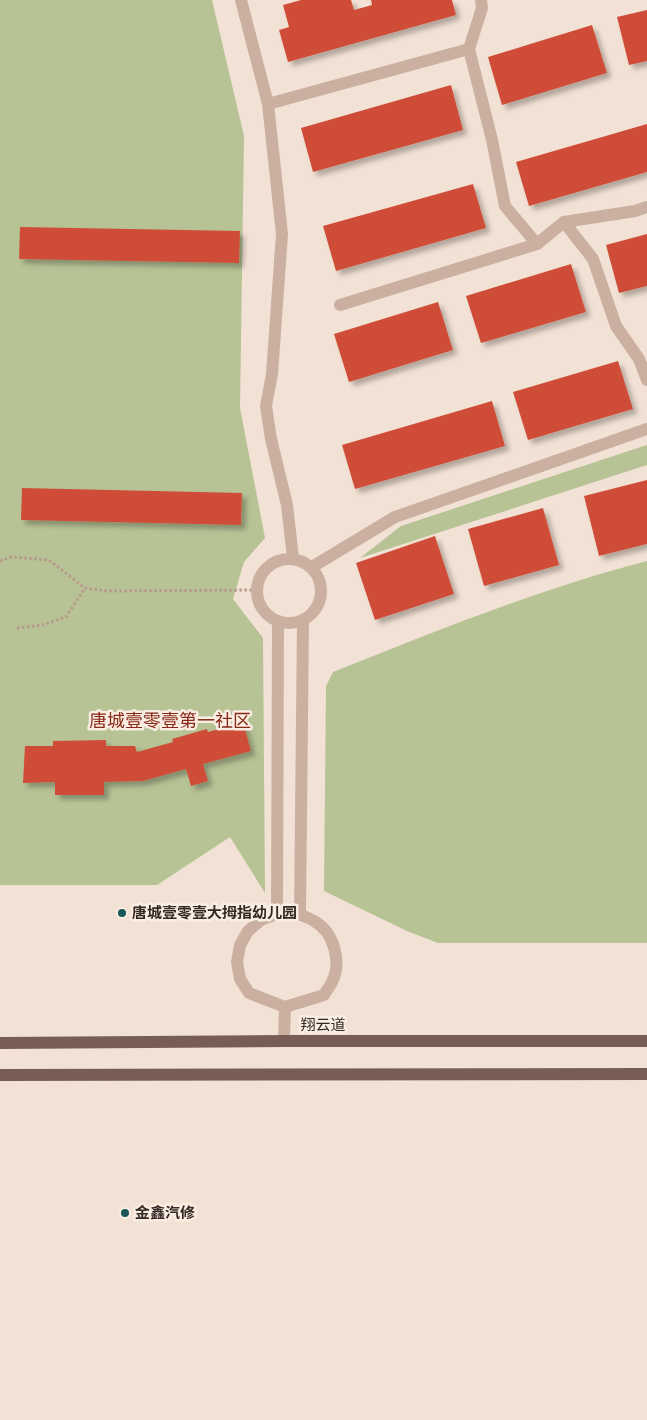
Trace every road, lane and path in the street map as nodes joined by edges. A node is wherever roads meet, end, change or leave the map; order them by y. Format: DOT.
graph roads {
  1 [pos="241,0"];
  2 [pos="481,0"];
  3 [pos="469,49"];
  4 [pos="268,104"];
  5 [pos="647,207"];
  6 [pos="564,222"];
  7 [pos="537,244"];
  8 [pos="340,305"];
  9 [pos="647,380"];
  10 [pos="647,429"];
  11 [pos="293,558"];
  12 [pos="0,561"];
  13 [pos="312,567"];
  14 [pos="85,588"];
  15 [pos="257,590"];
  16 [pos="303,620"];
  17 [pos="278,621"];
  18 [pos="17,628"];
  19 [pos="277,914"];
  20 [pos="300,914"];
  21 [pos="286,1007"];
  22 [pos="284,1041"];
  23 [pos="647,1041"];
  24 [pos="0,1043"];
  25 [pos="647,1074"];
  26 [pos="0,1075"];
  1 -- 4 [label="lane"];
  2 -- 3 [label="lane"];
  3 -- 4 [label="lane"];
  3 -- 7 [label="lane"];
  4 -- 11 [label="lane"];
  5 -- 6 [label="lane"];
  6 -- 7 [label="lane"];
  6 -- 9 [label="lane"];
  7 -- 8 [label="lane"];
  10 -- 13 [label="lane"];
  11 -- 13 [label="lane"];
  11 -- 15 [label="lane"];
  12 -- 14 [label="path"];
  13 -- 16 [label="lane"];
  14 -- 15 [label="path"];
  14 -- 18 [label="path"];
  15 -- 17 [label="lane"];
  16 -- 17 [label="lane"];
  16 -- 20 [label="lane"];
  17 -- 19 [label="lane"];
  19 -- 20 [label="lane"];
  19 -- 21 [label="lane"];
  20 -- 21 [label="lane"];
  21 -- 22 [label="lane"];
  22 -- 23 [label="main road, 翔云道"];
  22 -- 24 [label="main road, 翔云道"];
  25 -- 26 [label="main road"];
}
